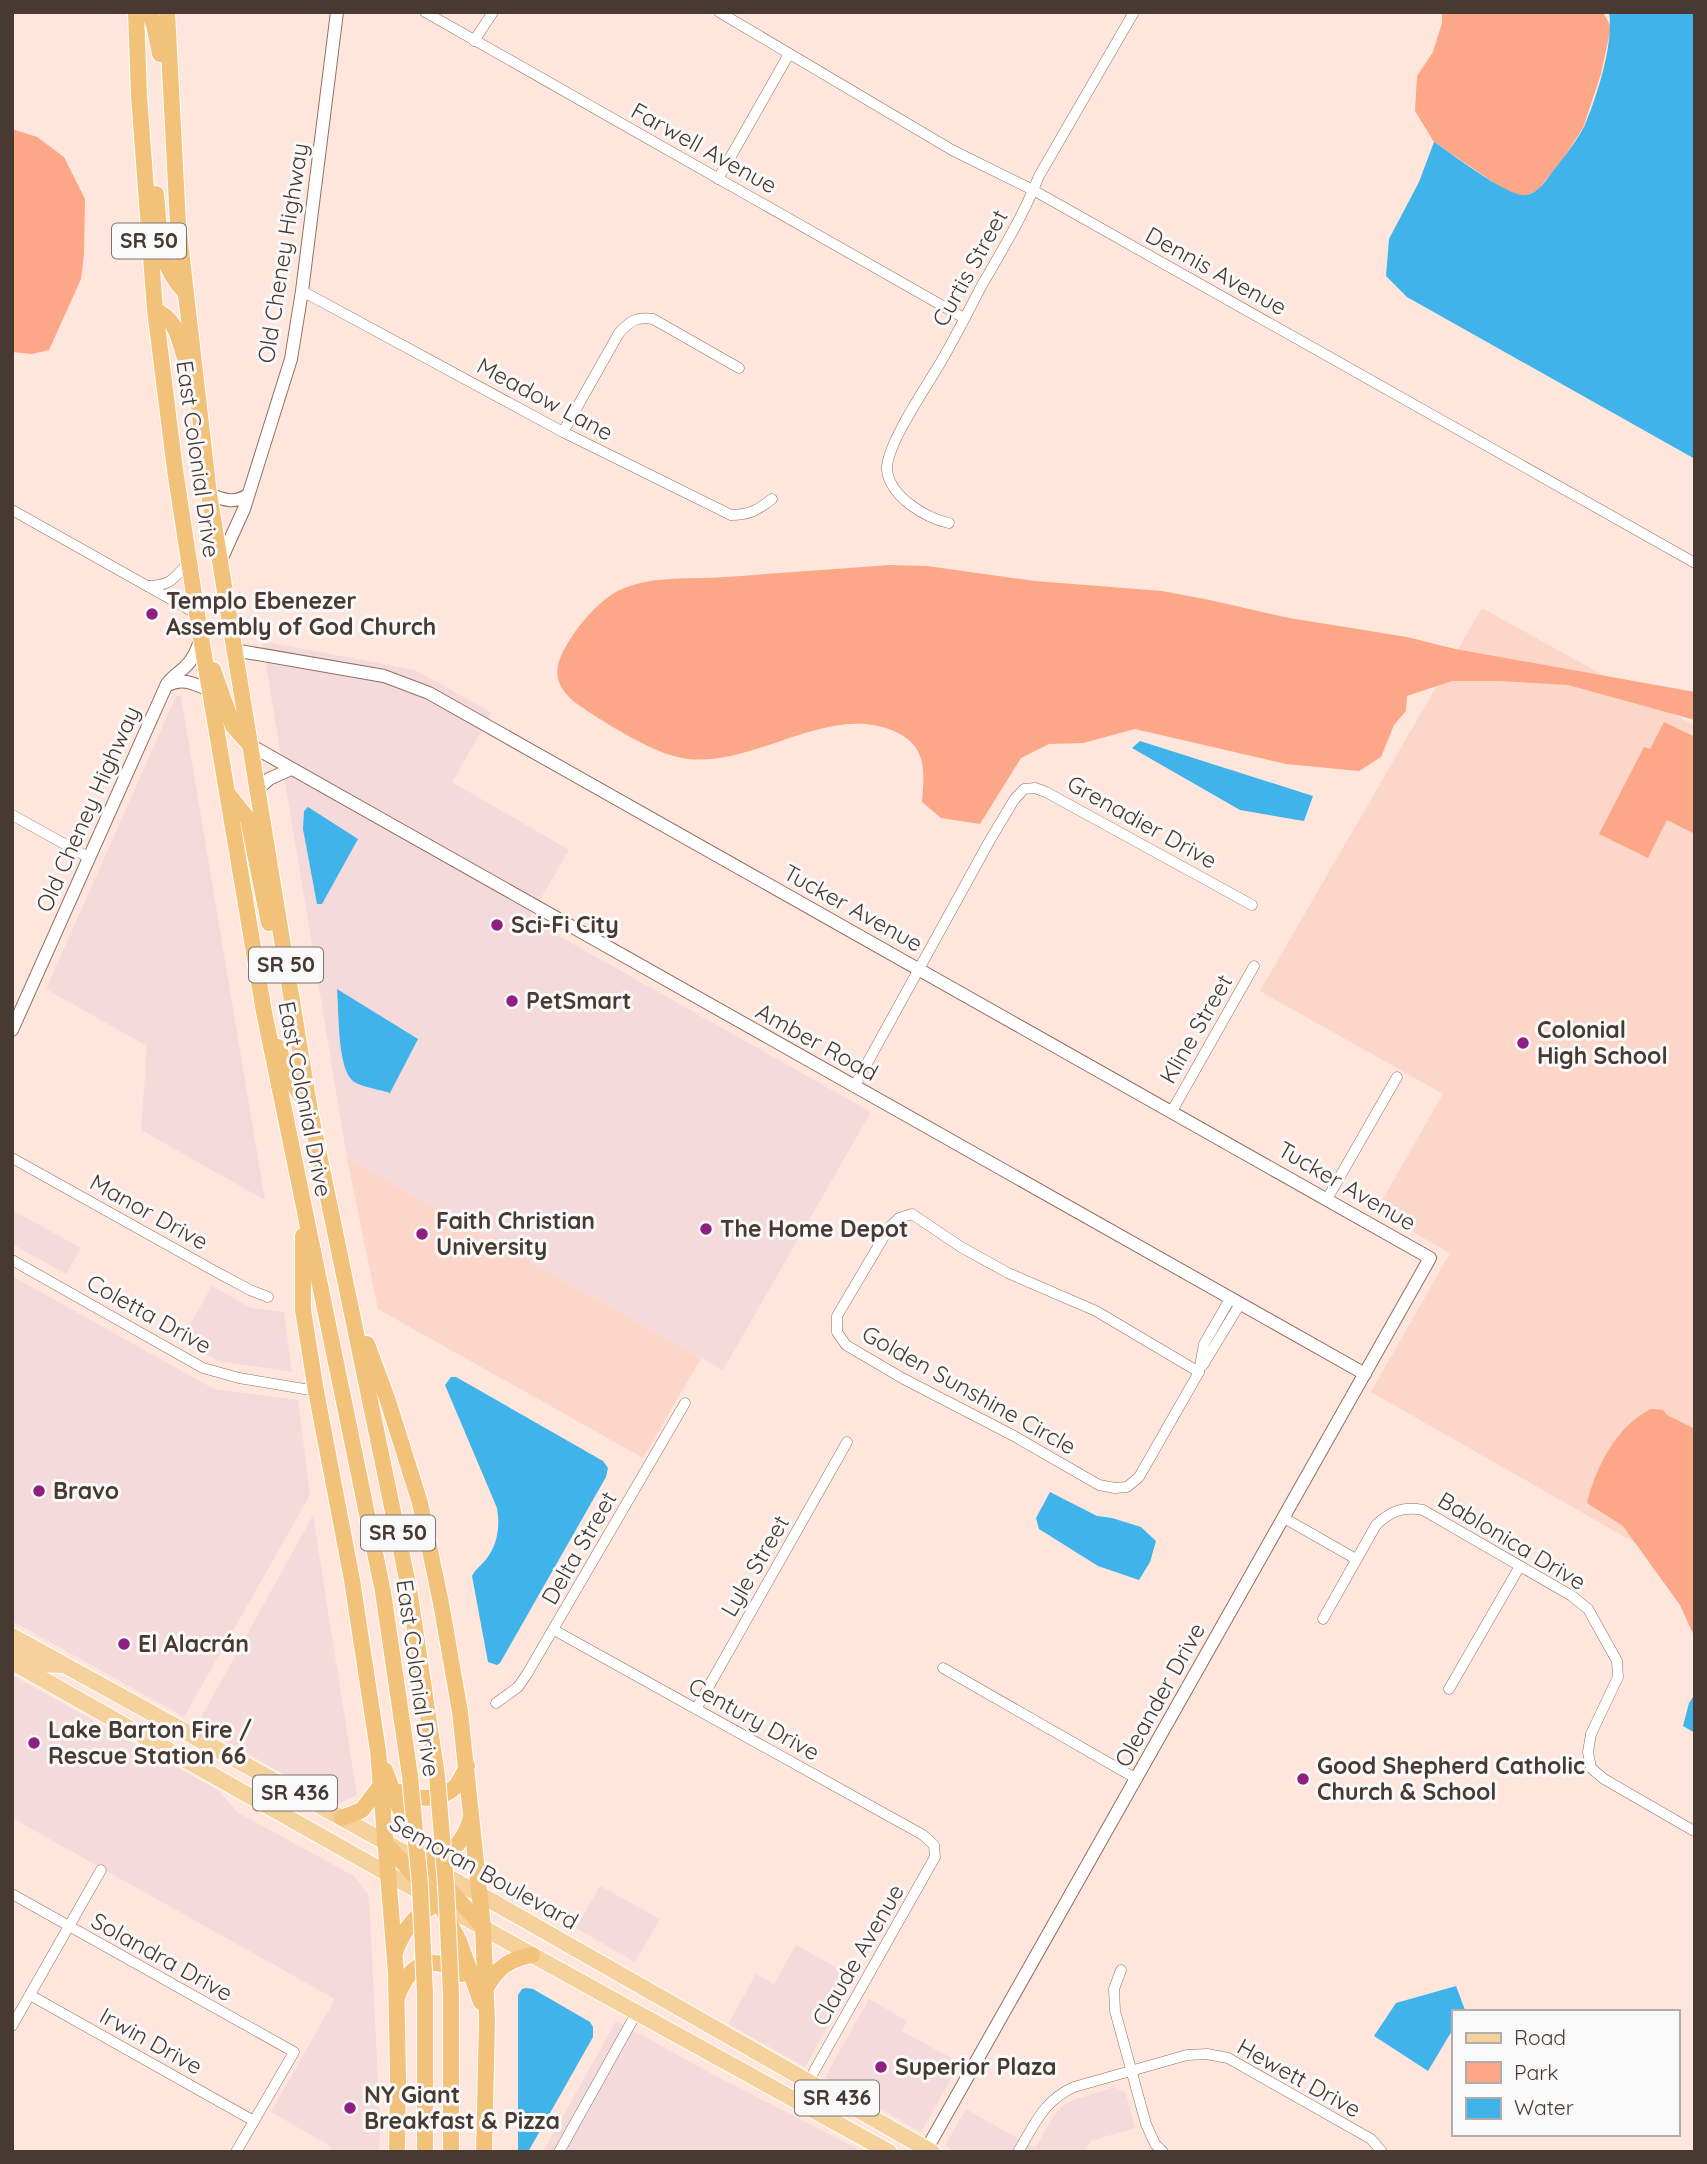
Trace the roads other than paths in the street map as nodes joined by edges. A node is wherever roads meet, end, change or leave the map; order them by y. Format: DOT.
graph roads {
  1 [pos="136,12"];
  2 [pos="149,12"];
  3 [pos="167,12"];
  4 [pos="337,12"];
  5 [pos="425,12"];
  6 [pos="493,12"];
  7 [pos="719,12"];
  8 [pos="1134,12"];
  9 [pos="474,41"];
  10 [pos="789,54"];
  11 [pos="170,97"];
  12 [pos="145,177"];
  13 [pos="718,178"];
  14 [pos="1033,190"];
  15 [pos="184,291"];
  16 [pos="302,291"];
  17 [pos="155,310"];
  18 [pos="964,318"];
  19 [pos="739,368"];
  20 [pos="196,394"];
  21 [pos="564,432"];
  22 [pos="209,494"];
  23 [pos="248,495"];
  24 [pos="772,499"];
  25 [pos="12,510"];
  26 [pos="949,523"];
  27 [pos="189,561"];
  28 [pos="220,563"];
  29 [pos="1695,563"];
  30 [pos="147,586"];
  31 [pos="197,614"];
  32 [pos="201,635"];
  33 [pos="234,650"];
  34 [pos="166,685"];
  35 [pos="209,690"];
  36 [pos="250,746"];
  37 [pos="292,769"];
  38 [pos="257,790"];
  39 [pos="228,793"];
  40 [pos="12,816"];
  41 [pos="90,858"];
  42 [pos="1252,905"];
  43 [pos="280,930"];
  44 [pos="1254,966"];
  45 [pos="920,970"];
  46 [pos="264,1012"];
  47 [pos="12,1030"];
  48 [pos="1397,1077"];
  49 [pos="854,1087"];
  50 [pos="310,1111"];
  51 [pos="1172,1111"];
  52 [pos="12,1158"];
  53 [pos="302,1199"];
  54 [pos="1328,1199"];
  55 [pos="1430,1258"];
  56 [pos="12,1260"];
  57 [pos="349,1292"];
  58 [pos="268,1297"];
  59 [pos="1235,1302"];
  60 [pos="1199,1371"];
  61 [pos="1365,1374"];
  62 [pos="316,1391"];
  63 [pos="685,1403"];
  64 [pos="847,1442"];
  65 [pos="1284,1518"];
  66 [pos="1356,1559"];
  67 [pos="1520,1566"];
  68 [pos="1323,1619"];
  69 [pos="554,1630"];
  70 [pos="12,1636"];
  71 [pos="12,1649"];
  72 [pos="12,1662"];
  73 [pos="66,1665"];
  74 [pos="943,1668"];
  75 [pos="1449,1689"];
  76 [pos="78,1699"];
  77 [pos="496,1703"];
  78 [pos="135,1704"];
  79 [pos="696,1709"];
  80 [pos="467,1766"];
  81 [pos="1137,1779"];
  82 [pos="387,1786"];
  83 [pos="472,1807"];
  84 [pos="342,1818"];
  85 [pos="1694,1831"];
  86 [pos="385,1843"];
  87 [pos="934,1845"];
  88 [pos="429,1867"];
  89 [pos="101,1870"];
  90 [pos="413,1872"];
  91 [pos="389,1874"];
  92 [pos="12,1894"];
  93 [pos="481,1895"];
  94 [pos="457,1898"];
  95 [pos="439,1902"];
  96 [pos="69,1926"];
  97 [pos="484,1927"];
  98 [pos="395,1954"];
  99 [pos="532,1955"];
  100 [pos="1121,1970"];
  101 [pos="481,1991"];
  102 [pos="30,1995"];
  103 [pos="397,1997"];
  104 [pos="636,2012"];
  105 [pos="12,2026"];
  106 [pos="1131,2072"];
  107 [pos="808,2082"];
  108 [pos="254,2121"];
  109 [pos="928,2151"];
  110 [pos="236,2152"];
  111 [pos="397,2152"];
  112 [pos="425,2152"];
  113 [pos="451,2152"];
  114 [pos="484,2152"];
  115 [pos="559,2152"];
  116 [pos="889,2152"];
  117 [pos="1018,2152"];
  118 [pos="1163,2152"];
  119 [pos="1382,2152"];
  1 -- 12 [label="highway, East Colonial Drive / SR 50"];
  2 -- 11 [label="highway"];
  3 -- 11 [label="highway, East Colonial Drive / SR 50"];
  4 -- 16 [label="street, Old Cheney Highway"];
  5 -- 9 [label="street, Farwell Avenue"];
  6 -- 9 [label="street"];
  7 -- 10 [label="street, Dennis Avenue"];
  8 -- 14 [label="street, Curtis Street"];
  9 -- 13 [label="street, Farwell Avenue"];
  10 -- 13 [label="street"];
  10 -- 14 [label="street, Dennis Avenue"];
  11 -- 15 [label="highway, East Colonial Drive / SR 50"];
  12 -- 15 [label="highway"];
  12 -- 17 [label="highway, East Colonial Drive / SR 50"];
  13 -- 18 [label="street, Farwell Avenue"];
  14 -- 18 [label="street, Curtis Street"];
  14 -- 29 [label="street, Dennis Avenue"];
  15 -- 20 [label="highway, East Colonial Drive / SR 50"];
  16 -- 21 [label="street, Meadow Lane"];
  16 -- 23 [label="street, Old Cheney Highway"];
  17 -- 20 [label="highway"];
  17 -- 27 [label="highway, East Colonial Drive / SR 50"];
  18 -- 26 [label="street, Curtis Street"];
  19 -- 21 [label="street"];
  20 -- 22 [label="highway, East Colonial Drive / SR 50"];
  21 -- 24 [label="street, Meadow Lane"];
  22 -- 23 [label="street"];
  22 -- 28 [label="highway, East Colonial Drive / SR 50"];
  23 -- 28 [label="street, Old Cheney Highway"];
  25 -- 30 [label="street"];
  27 -- 30 [label="street"];
  27 -- 31 [label="highway, East Colonial Drive / SR 50"];
  28 -- 33 [label="highway, East Colonial Drive / SR 50"];
  30 -- 31 [label="street"];
  31 -- 32 [label="highway, East Colonial Drive / SR 50"];
  32 -- 34 [label="street"];
  32 -- 35 [label="highway, East Colonial Drive / SR 50"];
  32 -- 36 [label="highway"];
  33 -- 36 [label="highway, East Colonial Drive / SR 50"];
  33 -- 45 [label="street, Tucker Avenue"];
  34 -- 35 [label="street, Old Cheney Highway"];
  34 -- 41 [label="street, Old Cheney Highway"];
  35 -- 39 [label="highway, East Colonial Drive / SR 50"];
  36 -- 37 [label="street, Amber Road"];
  36 -- 38 [label="highway, East Colonial Drive / SR 50"];
  37 -- 38 [label="street"];
  37 -- 49 [label="street, Amber Road"];
  38 -- 43 [label="highway, East Colonial Drive / SR 50"];
  39 -- 43 [label="highway"];
  39 -- 46 [label="highway, East Colonial Drive / SR 50"];
  40 -- 41 [label="street"];
  41 -- 47 [label="street, Old Cheney Highway"];
  42 -- 45 [label="street, Grenadier Drive"];
  43 -- 50 [label="highway, East Colonial Drive / SR 50"];
  44 -- 51 [label="street, Kline Street"];
  45 -- 49 [label="street"];
  45 -- 51 [label="street, Tucker Avenue"];
  46 -- 50 [label="highway"];
  46 -- 53 [label="highway, East Colonial Drive / SR 50"];
  48 -- 54 [label="street"];
  49 -- 59 [label="street, Amber Road"];
  50 -- 57 [label="highway, East Colonial Drive / SR 50"];
  51 -- 54 [label="street, Tucker Avenue"];
  52 -- 58 [label="street, Manor Drive"];
  53 -- 62 [label="highway"];
  53 -- 112 [label="highway, East Colonial Drive / SR 50, bridge"];
  54 -- 55 [label="street, Tucker Avenue"];
  55 -- 61 [label="street, Oleander Drive"];
  56 -- 62 [label="street, Coletta Drive"];
  57 -- 80 [label="highway"];
  57 -- 113 [label="highway, East Colonial Drive / SR 50, bridge"];
  59 -- 60 [label="street, Golden Sunshine Circle"];
  59 -- 61 [label="street, Amber Road"];
  60 -- 60 [label="street, Golden Sunshine Circle"];
  61 -- 65 [label="street, Oleander Drive"];
  62 -- 82 [label="highway"];
  63 -- 69 [label="street, Delta Street"];
  64 -- 79 [label="street, Lyle Street"];
  65 -- 66 [label="street"];
  65 -- 81 [label="street, Oleander Drive"];
  66 -- 67 [label="street, Bablonica Drive"];
  66 -- 68 [label="street"];
  67 -- 75 [label="street"];
  67 -- 85 [label="street, Bablonica Drive"];
  69 -- 77 [label="street, Delta Street"];
  69 -- 79 [label="street, Century Drive"];
  70 -- 73 [label="main road, Semoran Boulevard / SR 436"];
  71 -- 73 [label="main road"];
  72 -- 76 [label="main road, SR 436"];
  73 -- 78 [label="main road, Semoran Boulevard / SR 436"];
  74 -- 81 [label="street"];
  76 -- 78 [label="main road"];
  76 -- 91 [label="main road, SR 436"];
  78 -- 84 [label="main road, Semoran Boulevard / SR 436"];
  79 -- 87 [label="street, Century Drive"];
  80 -- 82 [label="highway"];
  80 -- 83 [label="highway"];
  81 -- 109 [label="street, Oleander Drive"];
  82 -- 84 [label="highway"];
  82 -- 86 [label="highway"];
  82 -- 88 [label="highway"];
  83 -- 88 [label="highway"];
  83 -- 93 [label="highway"];
  84 -- 86 [label="main road, Semoran Boulevard / SR 436"];
  86 -- 88 [label="main road, Semoran Boulevard / SR 436"];
  86 -- 90 [label="highway"];
  86 -- 91 [label="highway"];
  87 -- 107 [label="street, Claude Avenue"];
  88 -- 90 [label="highway"];
  88 -- 93 [label="main road, Semoran Boulevard / SR 436"];
  88 -- 94 [label="highway"];
  89 -- 96 [label="street"];
  90 -- 91 [label="highway"];
  90 -- 95 [label="highway"];
  91 -- 95 [label="main road, SR 436"];
  91 -- 98 [label="highway"];
  92 -- 96 [label="street, Solandra Drive"];
  93 -- 94 [label="highway"];
  93 -- 97 [label="highway"];
  93 -- 107 [label="main road, Semoran Boulevard / SR 436"];
  94 -- 95 [label="highway"];
  94 -- 97 [label="highway"];
  95 -- 97 [label="main road, SR 436"];
  95 -- 98 [label="highway"];
  95 -- 101 [label="highway"];
  96 -- 102 [label="street"];
  96 -- 108 [label="street, Solandra Drive"];
  97 -- 99 [label="main road, SR 436"];
  97 -- 101 [label="highway"];
  98 -- 103 [label="highway"];
  99 -- 101 [label="highway"];
  99 -- 104 [label="main road, SR 436"];
  100 -- 106 [label="street"];
  101 -- 103 [label="highway"];
  101 -- 114 [label="highway"];
  102 -- 105 [label="street"];
  102 -- 108 [label="street, Irwin Drive"];
  103 -- 111 [label="highway"];
  104 -- 115 [label="street"];
  104 -- 116 [label="main road, SR 436"];
  106 -- 117 [label="street, Hewett Drive"];
  106 -- 118 [label="street"];
  106 -- 119 [label="street, Hewett Drive"];
  107 -- 109 [label="main road, Semoran Boulevard / SR 436"];
  108 -- 110 [label="street"];
}
